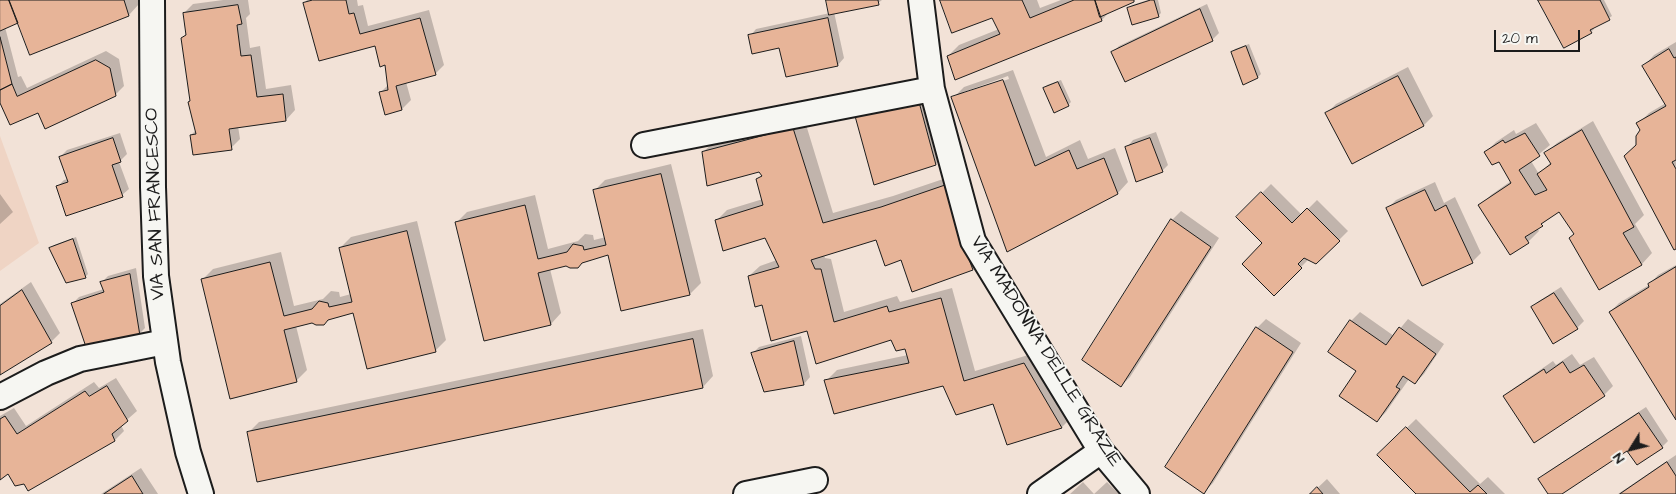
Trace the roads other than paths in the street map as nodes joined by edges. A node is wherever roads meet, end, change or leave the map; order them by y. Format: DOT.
graph roads {
  1 [pos="152,0"];
  2 [pos="921,0"];
  3 [pos="932,89"];
  4 [pos="644,145"];
  5 [pos="165,342"];
  6 [pos="0,397"];
  7 [pos="1102,451"];
  8 [pos="815,480"];
  9 [pos="201,494"];
  10 [pos="746,494"];
  11 [pos="1040,494"];
  12 [pos="1136,494"];
  1 -- 5 [label="street, VIA SAN FRANCESCO"];
  2 -- 3 [label="street, VIA MADONNA DELLE GRAZIE"];
  3 -- 4 [label="street"];
  3 -- 7 [label="street, VIA MADONNA DELLE GRAZIE"];
  5 -- 6 [label="street"];
  5 -- 9 [label="street, VIA SAN FRANCESCO"];
  7 -- 11 [label="street"];
  7 -- 12 [label="street, VIA MADONNA DELLE GRAZIE"];
  8 -- 10 [label="street"];
}
